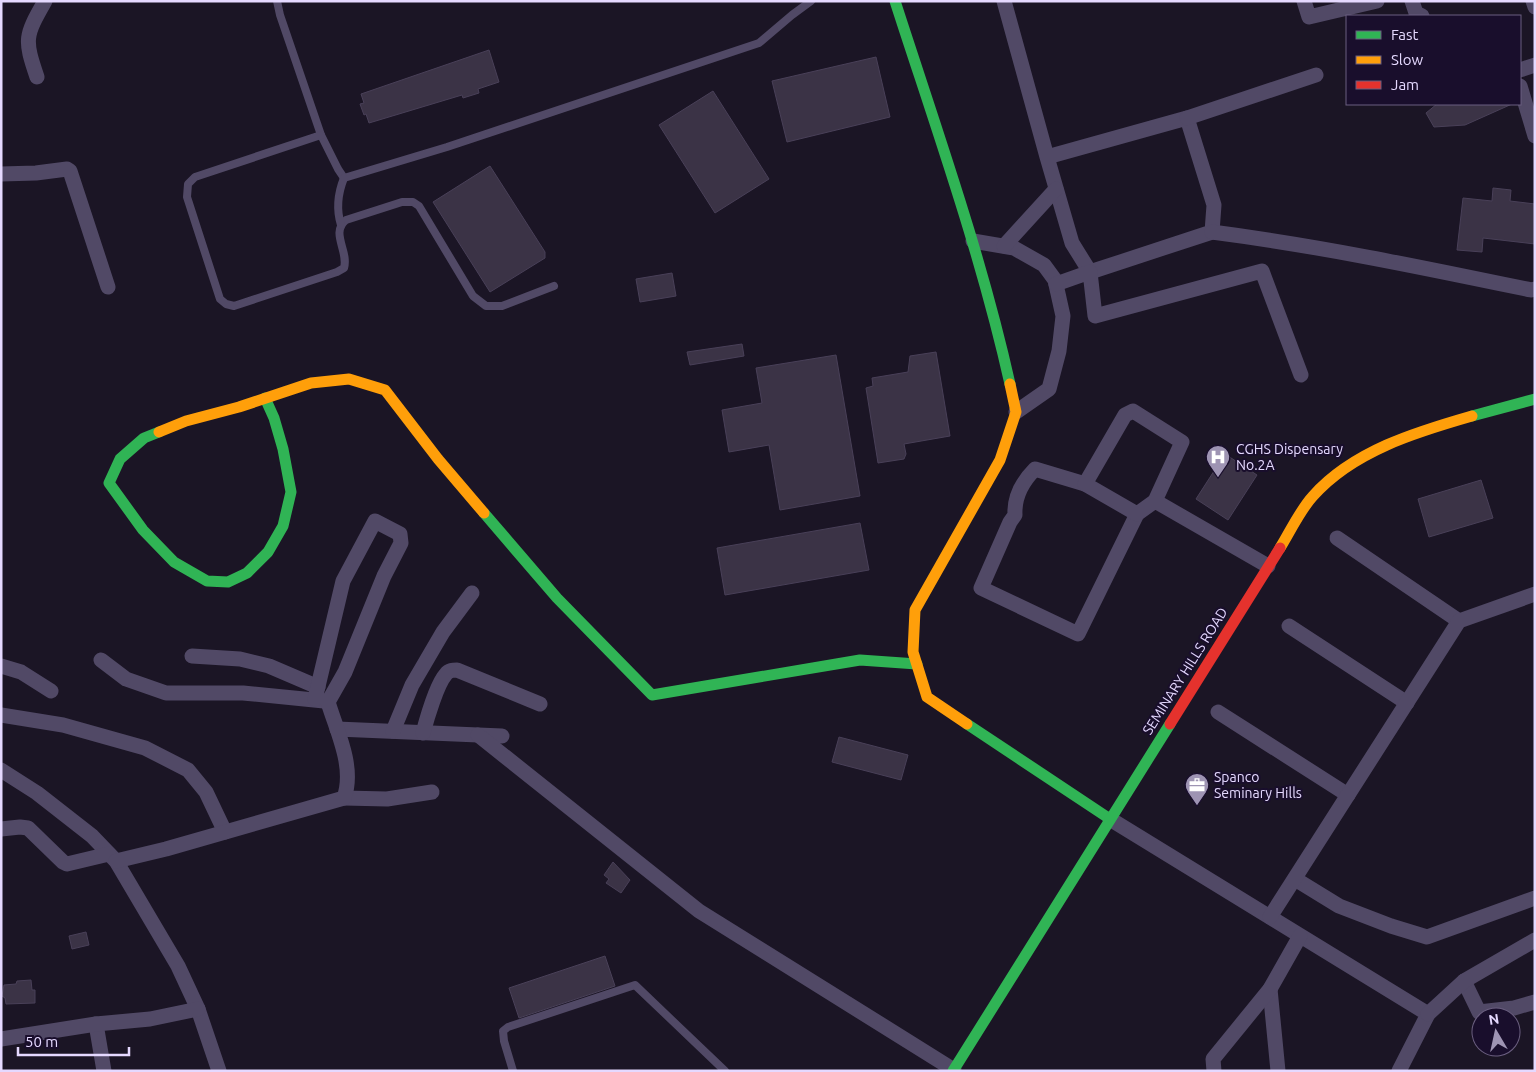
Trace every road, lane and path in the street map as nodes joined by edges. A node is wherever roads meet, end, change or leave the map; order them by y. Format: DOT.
graph roads {
  1 [pos="45,1"];
  2 [pos="277,1"];
  3 [pos="811,1"];
  4 [pos="1004,1"];
  5 [pos="1304,1"];
  6 [pos="1378,1"];
  7 [pos="1412,1"];
  8 [pos="1533,1"];
  9 [pos="897,2"];
  10 [pos="1535,7"];
  11 [pos="1420,15"];
  12 [pos="1535,65"];
  13 [pos="1521,70"];
  14 [pos="1316,75"];
  15 [pos="36,78"];
  16 [pos="1521,89"];
  17 [pos="1187,118"];
  18 [pos="321,135"];
  19 [pos="1535,136"];
  20 [pos="1046,157"];
  21 [pos="1,174"];
  22 [pos="344,178"];
  23 [pos="1056,189"];
  24 [pos="340,225"];
  25 [pos="1212,232"];
  26 [pos="973,241"];
  27 [pos="1004,246"];
  28 [pos="1090,272"];
  29 [pos="1056,284"];
  30 [pos="554,286"];
  31 [pos="108,287"];
  32 [pos="1535,288"];
  33 [pos="1301,375"];
  34 [pos="265,398"];
  35 [pos="1535,399"];
  36 [pos="1016,412"];
  37 [pos="1085,484"];
  38 [pos="1155,500"];
  39 [pos="1137,514"];
  40 [pos="1337,538"];
  41 [pos="1268,566"];
  42 [pos="472,593"];
  43 [pos="1535,594"];
  44 [pos="1459,621"];
  45 [pos="1289,626"];
  46 [pos="192,656"];
  47 [pos="101,660"];
  48 [pos="917,664"];
  49 [pos="1,666"];
  50 [pos="51,691"];
  51 [pos="321,696"];
  52 [pos="1407,703"];
  53 [pos="540,704"];
  54 [pos="1218,712"];
  55 [pos="1,715"];
  56 [pos="337,729"];
  57 [pos="393,731"];
  58 [pos="423,733"];
  59 [pos="478,735"];
  60 [pos="502,736"];
  61 [pos="1,770"];
  62 [pos="432,792"];
  63 [pos="1348,795"];
  64 [pos="344,798"];
  65 [pos="1110,819"];
  66 [pos="1,829"];
  67 [pos="225,832"];
  68 [pos="112,857"];
  69 [pos="1295,879"];
  70 [pos="1535,898"];
  71 [pos="1270,917"];
  72 [pos="1300,936"];
  73 [pos="1535,940"];
  74 [pos="1464,981"];
  75 [pos="1270,989"];
  76 [pos="1535,1002"];
  77 [pos="198,1009"];
  78 [pos="1428,1014"];
  79 [pos="96,1024"];
  80 [pos="1,1039"];
  81 [pos="953,1070"];
  82 [pos="104,1071"];
  83 [pos="219,1071"];
  84 [pos="512,1071"];
  85 [pos="725,1071"];
  86 [pos="1214,1071"];
  87 [pos="1278,1071"];
  88 [pos="1399,1071"];
  1 -- 15 [label="street"];
  2 -- 18 [label="lane"];
  3 -- 22 [label="lane"];
  4 -- 20 [label="street"];
  5 -- 6 [label="street"];
  7 -- 11 [label="street"];
  8 -- 10 [label="street"];
  9 -- 26 [label="street"];
  12 -- 13 [label="street"];
  14 -- 17 [label="street"];
  16 -- 19 [label="street"];
  17 -- 20 [label="street"];
  17 -- 25 [label="street"];
  18 -- 22 [label="lane"];
  18 -- 24 [label="lane"];
  20 -- 23 [label="street"];
  21 -- 31 [label="street"];
  22 -- 24 [label="lane"];
  23 -- 27 [label="street"];
  23 -- 28 [label="street"];
  24 -- 30 [label="lane"];
  25 -- 28 [label="street"];
  25 -- 32 [label="street"];
  26 -- 27 [label="street"];
  26 -- 36 [label="street"];
  27 -- 29 [label="street"];
  28 -- 29 [label="street"];
  28 -- 33 [label="street"];
  29 -- 36 [label="street"];
  34 -- 34 [label="street"];
  34 -- 48 [label="street"];
  35 -- 41 [label="street, SEMINARY HILLS ROAD"];
  36 -- 48 [label="street"];
  37 -- 38 [label="street"];
  37 -- 39 [label="street"];
  37 -- 39 [label="street"];
  38 -- 39 [label="street"];
  38 -- 41 [label="street"];
  40 -- 44 [label="street"];
  41 -- 65 [label="street, SEMINARY HILLS ROAD"];
  42 -- 57 [label="street"];
  43 -- 44 [label="street"];
  44 -- 52 [label="street"];
  45 -- 52 [label="street"];
  46 -- 51 [label="street"];
  47 -- 51 [label="street"];
  48 -- 65 [label="street"];
  49 -- 50 [label="street"];
  51 -- 51 [label="street"];
  51 -- 56 [label="street"];
  52 -- 63 [label="street"];
  53 -- 58 [label="street"];
  54 -- 63 [label="street"];
  55 -- 67 [label="street"];
  56 -- 57 [label="street"];
  56 -- 64 [label="street"];
  57 -- 58 [label="street"];
  58 -- 59 [label="street"];
  59 -- 60 [label="street"];
  59 -- 81 [label="street"];
  61 -- 68 [label="street"];
  62 -- 64 [label="street"];
  63 -- 69 [label="street"];
  64 -- 67 [label="street"];
  65 -- 71 [label="street"];
  65 -- 81 [label="street, SEMINARY HILLS ROAD"];
  66 -- 68 [label="street"];
  67 -- 68 [label="street"];
  68 -- 77 [label="street"];
  69 -- 70 [label="street"];
  69 -- 71 [label="street"];
  71 -- 72 [label="street"];
  72 -- 75 [label="street"];
  72 -- 78 [label="street"];
  73 -- 74 [label="street"];
  74 -- 76 [label="street"];
  74 -- 78 [label="street"];
  75 -- 86 [label="street"];
  75 -- 87 [label="street"];
  77 -- 79 [label="street"];
  77 -- 83 [label="street"];
  78 -- 88 [label="street"];
  79 -- 80 [label="street"];
  79 -- 82 [label="street"];
  84 -- 85 [label="lane"];
}
